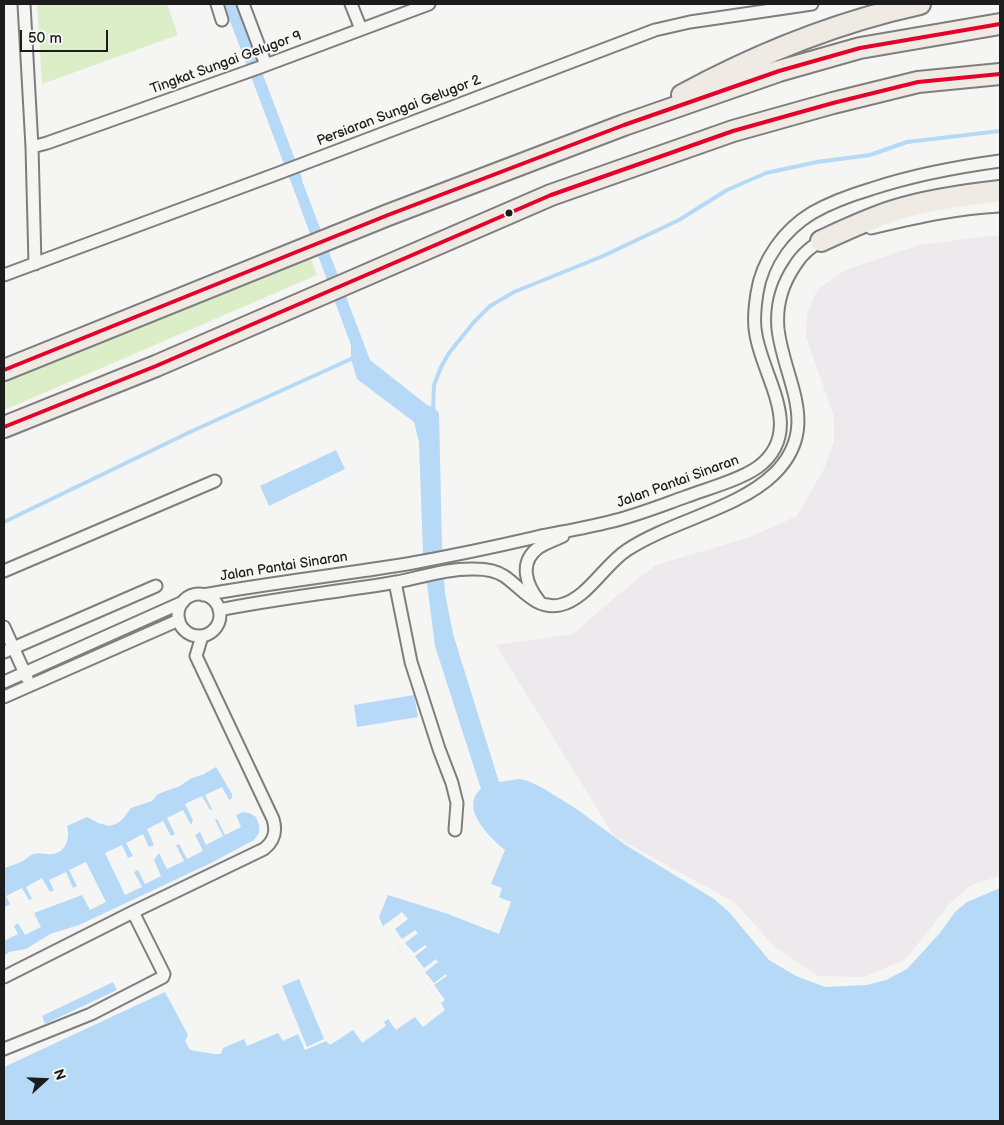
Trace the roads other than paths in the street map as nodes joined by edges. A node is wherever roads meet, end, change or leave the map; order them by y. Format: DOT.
graph roads {
  1 [pos="24,4"];
  2 [pos="218,4"];
  3 [pos="243,4"];
  4 [pos="351,4"];
  5 [pos="429,4"];
  6 [pos="812,4"];
  7 [pos="920,4"];
  8 [pos="795,5"];
  9 [pos="222,20"];
  10 [pos="1000,24"];
  11 [pos="361,30"];
  12 [pos="262,66"];
  13 [pos="1000,74"];
  14 [pos="624,125"];
  15 [pos="32,147"];
  16 [pos="1000,161"];
  17 [pos="1000,191"];
  18 [pos="1000,206"];
  19 [pos="821,241"];
  20 [pos="35,264"];
  21 [pos="4,275"];
  22 [pos="4,370"];
  23 [pos="4,428"];
  24 [pos="215,481"];
  25 [pos="576,528"];
  26 [pos="4,571"];
  27 [pos="395,582"];
  28 [pos="156,586"];
  29 [pos="203,595"];
  30 [pos="183,602"];
  31 [pos="540,603"];
  32 [pos="219,610"];
  33 [pos="179,620"];
  34 [pos="4,627"];
  35 [pos="202,636"];
  36 [pos="8,650"];
  37 [pos="24,672"];
  38 [pos="5,677"];
  39 [pos="30,685"];
  40 [pos="9,694"];
  41 [pos="454,830"];
  42 [pos="132,912"];
  43 [pos="4,977"];
  44 [pos="4,1049"];
  1 -- 15 [label="street"];
  2 -- 9 [label="street"];
  3 -- 12 [label="street"];
  4 -- 11 [label="street"];
  5 -- 11 [label="street, Tingkat Sungai Gelugor 9"];
  6 -- 8 [label="street, Persiaran Sungai Gelugor 2"];
  7 -- 14 [label="highway"];
  8 -- 20 [label="street, Persiaran Sungai Gelugor 2"];
  10 -- 14 [label="highway"];
  11 -- 12 [label="street, Tingkat Sungai Gelugor 9"];
  12 -- 15 [label="street, Tingkat Sungai Gelugor 9"];
  13 -- 23 [label="highway"];
  14 -- 22 [label="highway"];
  15 -- 20 [label="street"];
  16 -- 25 [label="street, Jalan Pantai Sinaran"];
  17 -- 19 [label="highway"];
  18 -- 19 [label="street"];
  19 -- 31 [label="street"];
  20 -- 21 [label="street, Persiaran Sungai Gelugor 2"];
  24 -- 26 [label="street"];
  25 -- 29 [label="street, Jalan Pantai Sinaran"];
  25 -- 31 [label="street, Jalan Pantai Sinaran"];
  27 -- 31 [label="street"];
  27 -- 32 [label="street"];
  27 -- 41 [label="street"];
  28 -- 36 [label="street"];
  29 -- 30 [label="street"];
  29 -- 32 [label="street"];
  30 -- 33 [label="street"];
  30 -- 37 [label="street"];
  32 -- 35 [label="street"];
  33 -- 35 [label="street"];
  33 -- 39 [label="street"];
  34 -- 36 [label="street"];
  35 -- 42 [label="street"];
  36 -- 37 [label="street"];
  37 -- 38 [label="street"];
  37 -- 39 [label="street"];
  38 -- 40 [label="street"];
  39 -- 40 [label="street"];
  42 -- 43 [label="street"];
  42 -- 44 [label="street"];
}
